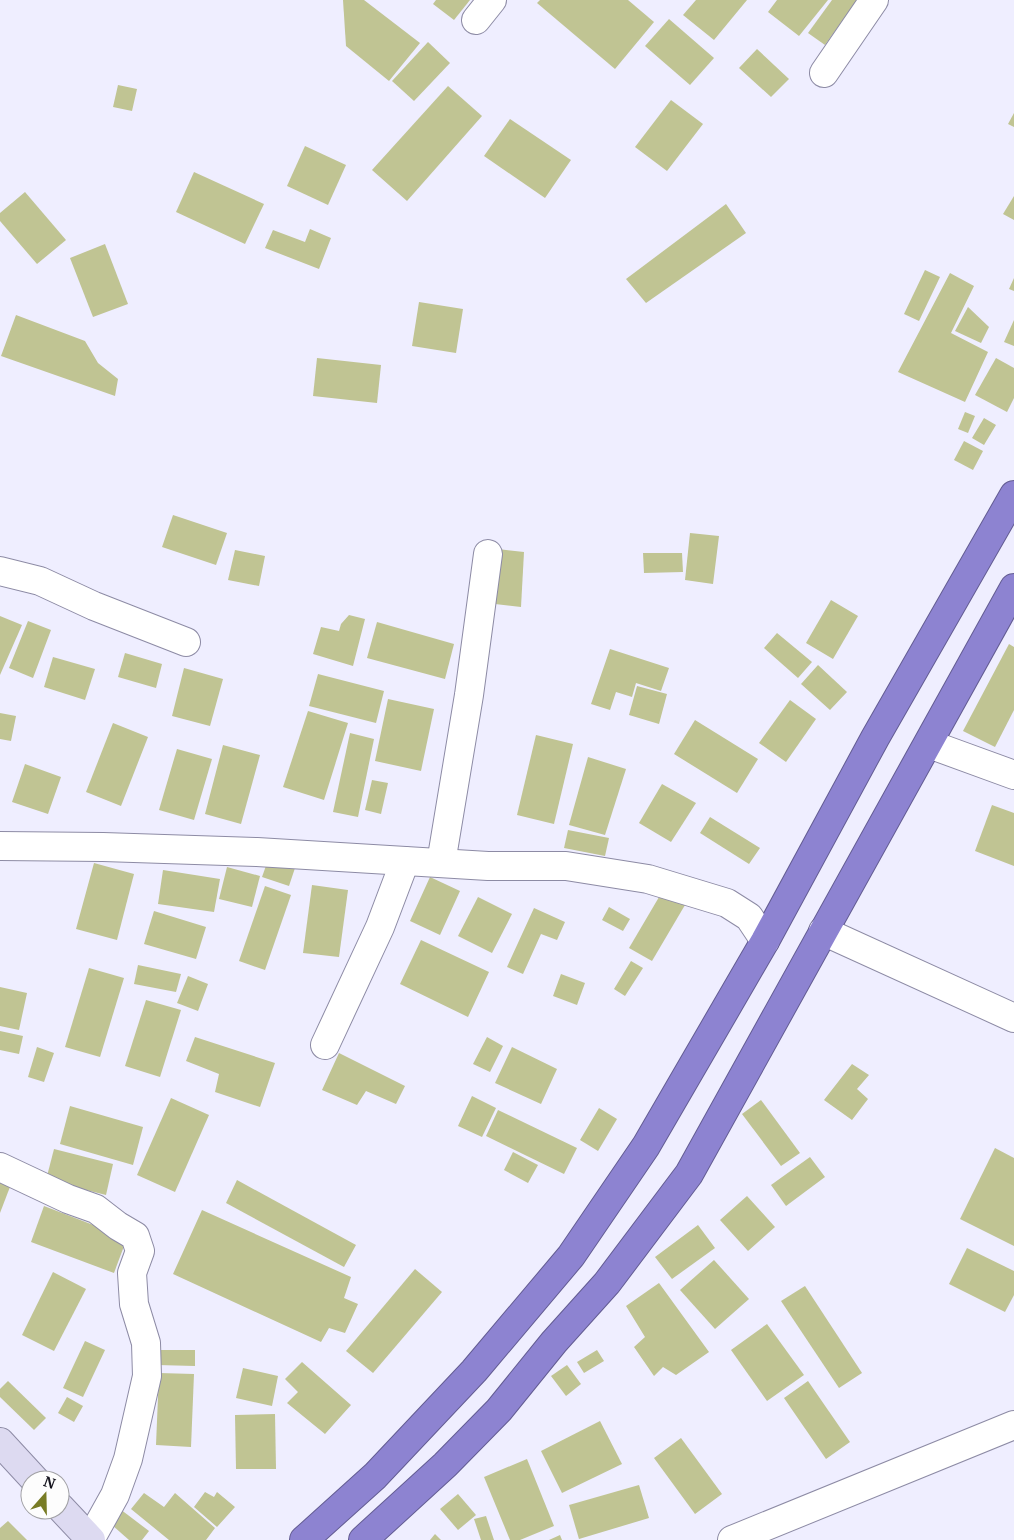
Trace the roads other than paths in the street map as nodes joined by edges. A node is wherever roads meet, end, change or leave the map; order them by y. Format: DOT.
graph roads {
  1 [pos="874,0"];
  2 [pos="824,73"];
  3 [pos="1014,495"];
  4 [pos="488,554"];
  5 [pos="0,571"];
  6 [pos="1014,588"];
  7 [pos="186,642"];
  8 [pos="929,744"];
  9 [pos="1014,775"];
  10 [pos="0,846"];
  11 [pos="405,861"];
  12 [pos="441,863"];
  13 [pos="823,931"];
  14 [pos="765,941"];
  15 [pos="1014,1018"];
  16 [pos="325,1045"];
  17 [pos="0,1167"];
  18 [pos="1014,1425"];
  19 [pos="0,1442"];
  20 [pos="26,1470"];
  21 [pos="70,1518"];
  22 [pos="90,1540"];
  23 [pos="304,1540"];
  24 [pos="363,1540"];
  25 [pos="732,1540"];
  1 -- 2 [label="street"];
  3 -- 14 [label="highway"];
  4 -- 12 [label="street"];
  5 -- 7 [label="street"];
  6 -- 8 [label="highway"];
  8 -- 9 [label="street"];
  8 -- 13 [label="highway"];
  10 -- 11 [label="street"];
  11 -- 12 [label="street"];
  11 -- 16 [label="street"];
  12 -- 14 [label="street"];
  13 -- 15 [label="street"];
  13 -- 24 [label="highway"];
  14 -- 23 [label="highway"];
  17 -- 22 [label="street"];
  18 -- 25 [label="street"];
  19 -- 20 [label="street"];
  21 -- 22 [label="street"];
}
